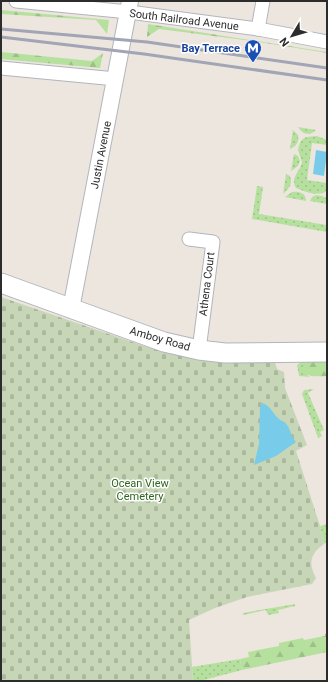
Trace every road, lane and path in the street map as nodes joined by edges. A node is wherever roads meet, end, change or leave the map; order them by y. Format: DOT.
graph roads {
  1 [pos="16,1"];
  2 [pos="263,1"];
  3 [pos="130,7"];
  4 [pos="258,29"];
  5 [pos="327,42"];
  6 [pos="1,68"];
  7 [pos="116,79"];
  8 [pos="189,238"];
  9 [pos="1,283"];
  10 [pos="71,309"];
  11 [pos="199,350"];
  12 [pos="327,352"];
  1 -- 3 [label="street, South Railroad Avenue"];
  2 -- 4 [label="street"];
  3 -- 4 [label="street, South Railroad Avenue"];
  3 -- 7 [label="street, Justin Avenue"];
  4 -- 5 [label="street, South Railroad Avenue"];
  6 -- 7 [label="street"];
  7 -- 10 [label="street, Justin Avenue"];
  8 -- 11 [label="street, Athena Court"];
  9 -- 10 [label="main road, Amboy Road"];
  10 -- 11 [label="main road, Amboy Road"];
  11 -- 12 [label="main road, Amboy Road"];
}
